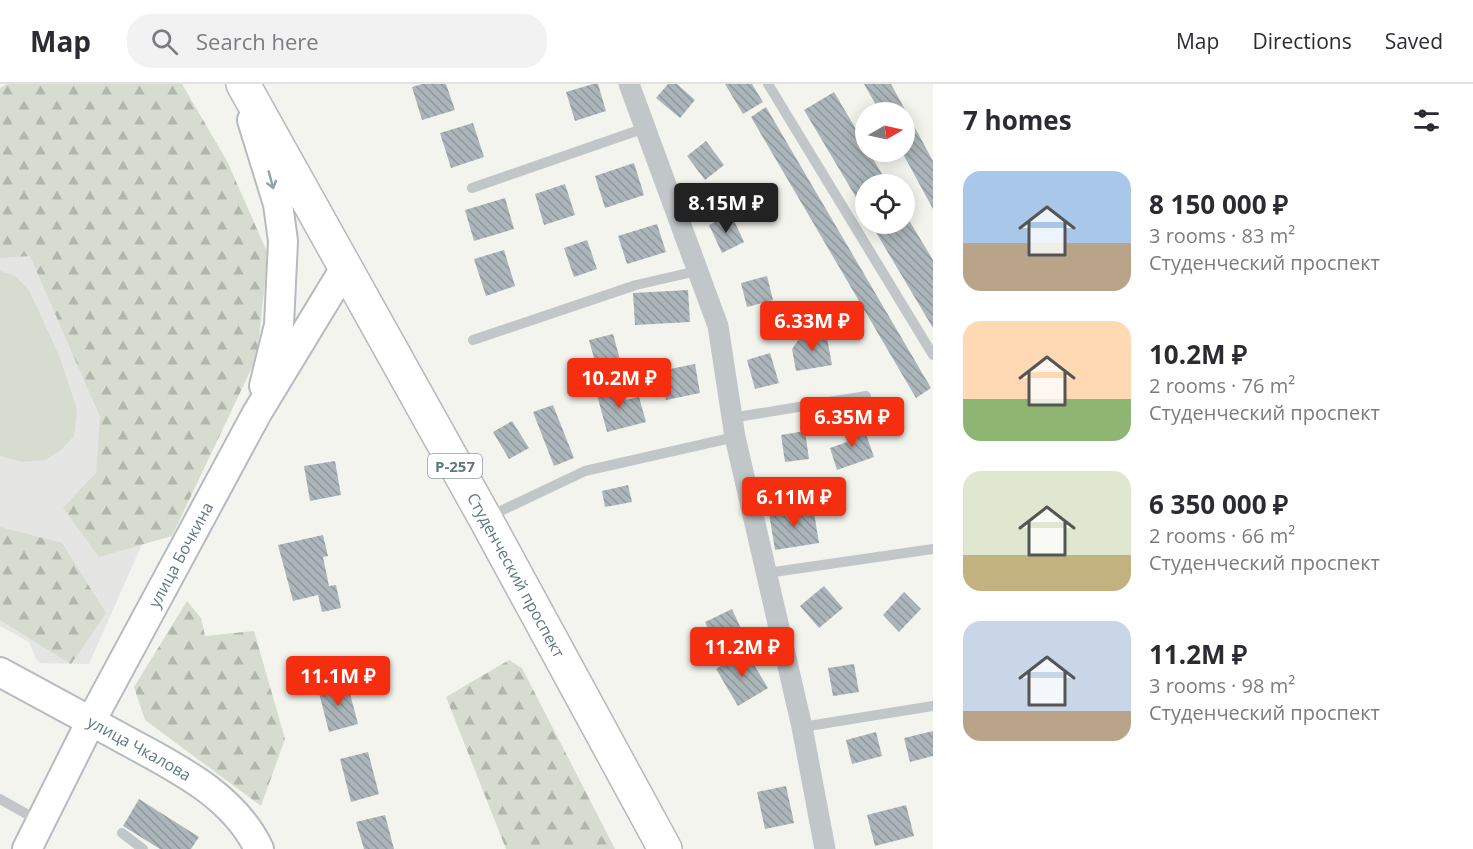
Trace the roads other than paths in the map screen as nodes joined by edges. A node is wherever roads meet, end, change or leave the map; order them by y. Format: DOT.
graph roads {
  1 [pos="242,84"];
  2 [pos="629,84"];
  3 [pos="768,84"];
  4 [pos="645,128"];
  5 [pos="472,188"];
  6 [pos="345,268"];
  7 [pos="697,271"];
  8 [pos="472,340"];
  9 [pos="933,355"];
  10 [pos="866,396"];
  11 [pos="257,413"];
  12 [pos="733,428"];
  13 [pos="485,518"];
  14 [pos="933,549"];
  15 [pos="767,573"];
  16 [pos="0,672"];
  17 [pos="933,706"];
  18 [pos="91,721"];
  19 [pos="802,727"];
  20 [pos="0,800"];
  21 [pos="40,822"];
  22 [pos="122,833"];
  23 [pos="252,846"];
  24 [pos="27,849"];
  25 [pos="143,849"];
  26 [pos="665,849"];
  27 [pos="825,849"];
  1 -- 6 [label="highway, Студенческий проспект / Р-257"];
  1 -- 11 [label="main road, one-way"];
  2 -- 4 [label="street"];
  3 -- 9 [label="lane"];
  4 -- 5 [label="lane"];
  4 -- 7 [label="street"];
  6 -- 11 [label="main road, улица Бочкина"];
  6 -- 13 [label="highway, Студенческий проспект / Р-257"];
  7 -- 8 [label="lane"];
  7 -- 12 [label="street"];
  10 -- 12 [label="lane"];
  11 -- 18 [label="main road, улица Бочкина"];
  12 -- 13 [label="lane"];
  12 -- 15 [label="street"];
  13 -- 26 [label="highway, Студенческий проспект / Р-257"];
  14 -- 15 [label="lane"];
  15 -- 19 [label="street"];
  16 -- 18 [label="main road, улица Чкалова"];
  17 -- 19 [label="lane"];
  18 -- 21 [label="main road, улица Бочкина"];
  18 -- 23 [label="main road, улица Чкалова"];
  19 -- 27 [label="street"];
  20 -- 21 [label="lane"];
  21 -- 24 [label="main road, улица Бочкина"];
  22 -- 25 [label="lane"];
}
